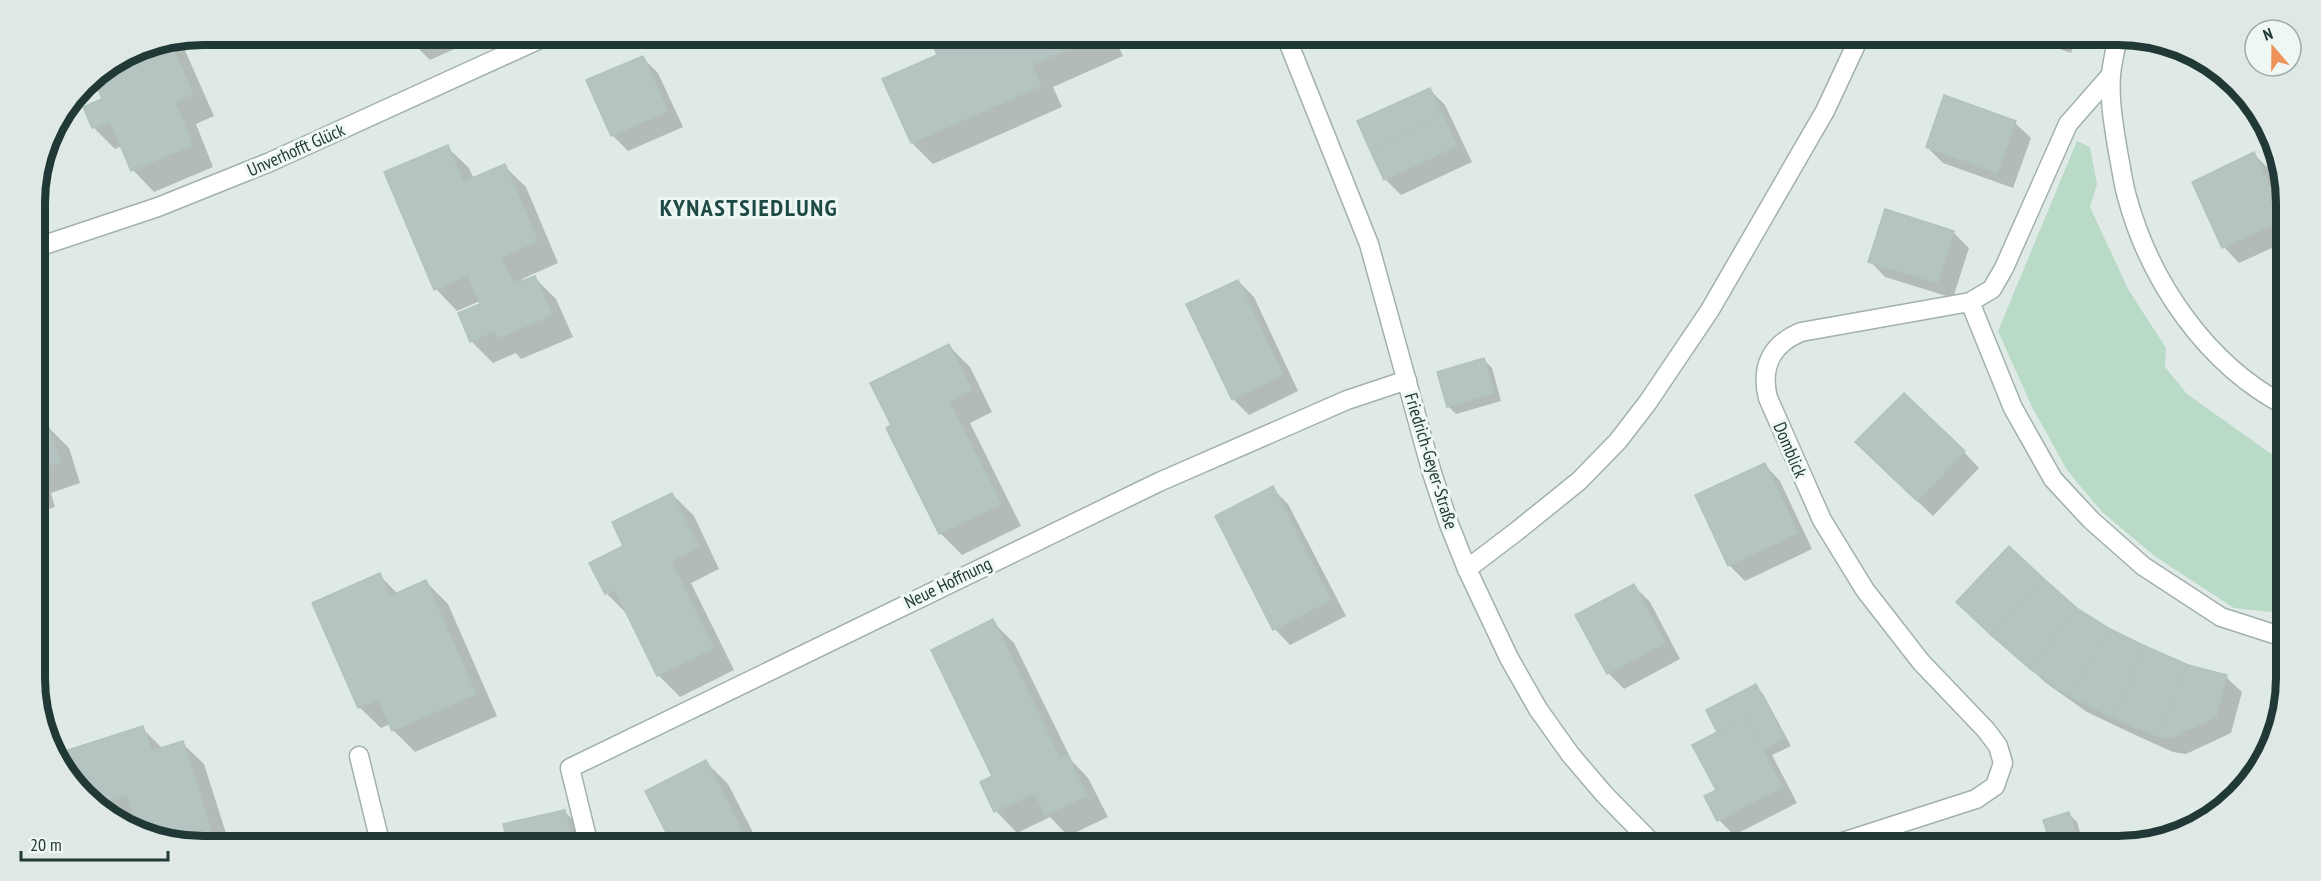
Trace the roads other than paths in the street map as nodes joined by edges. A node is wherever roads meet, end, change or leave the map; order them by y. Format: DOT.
graph roads {
  1 [pos="527,45"];
  2 [pos="1289,45"];
  3 [pos="1856,45"];
  4 [pos="2116,45"];
  5 [pos="2111,75"];
  6 [pos="45,245"];
  7 [pos="1970,302"];
  8 [pos="1407,380"];
  9 [pos="2276,401"];
  10 [pos="1467,569"];
  11 [pos="2276,635"];
  12 [pos="359,756"];
  13 [pos="379,836"];
  14 [pos="587,836"];
  15 [pos="1645,836"];
  16 [pos="1861,836"];
  1 -- 6 [label="street, Unverhofft Glück"];
  2 -- 8 [label="street, Friedrich-Geyer-Straße"];
  3 -- 10 [label="street"];
  4 -- 5 [label="street"];
  5 -- 7 [label="street, Domblick"];
  5 -- 9 [label="street"];
  7 -- 11 [label="street"];
  7 -- 16 [label="street, Domblick"];
  8 -- 10 [label="street, Friedrich-Geyer-Straße"];
  8 -- 14 [label="street, Neue Hoffnung"];
  10 -- 15 [label="street, Friedrich-Geyer-Straße"];
  12 -- 13 [label="street"];
}
